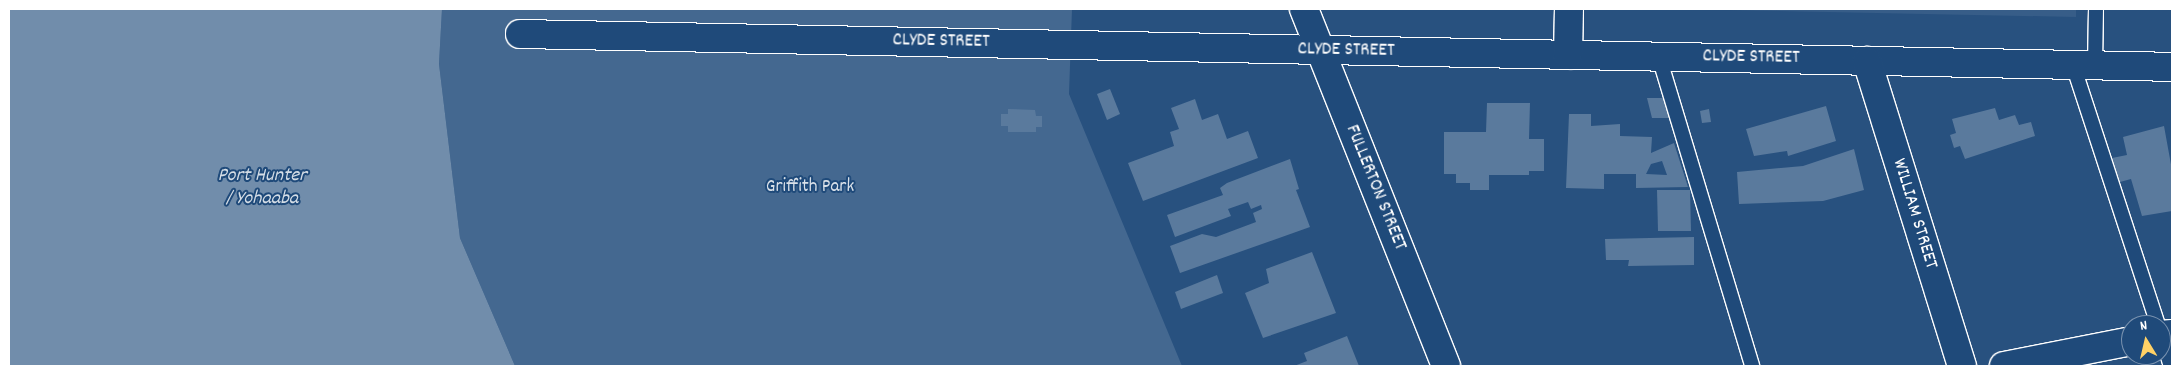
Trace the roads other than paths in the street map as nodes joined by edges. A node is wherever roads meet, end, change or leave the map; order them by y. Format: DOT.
graph roads {
  1 [pos="1304,9"];
  2 [pos="1569,9"];
  3 [pos="2096,9"];
  4 [pos="520,34"];
  5 [pos="1321,50"];
  6 [pos="1568,55"];
  7 [pos="1659,57"];
  8 [pos="1867,61"];
  9 [pos="2084,65"];
  10 [pos="2172,67"];
  11 [pos="2155,315"];
  12 [pos="2121,343"];
  13 [pos="1446,366"];
  14 [pos="1752,366"];
  15 [pos="1962,366"];
  16 [pos="2004,366"];
  1 -- 5 [label="street, FULLERTON STREET"];
  2 -- 6 [label="street"];
  3 -- 9 [label="lane"];
  4 -- 5 [label="street, CLYDE STREET"];
  5 -- 6 [label="street, CLYDE STREET"];
  5 -- 13 [label="street, FULLERTON STREET"];
  6 -- 7 [label="street, CLYDE STREET"];
  7 -- 8 [label="street, CLYDE STREET"];
  7 -- 14 [label="lane"];
  8 -- 9 [label="street, CLYDE STREET"];
  8 -- 15 [label="street, WILLIAM STREET"];
  9 -- 10 [label="street, CLYDE STREET"];
  9 -- 11 [label="lane"];
  12 -- 16 [label="street"];
}
